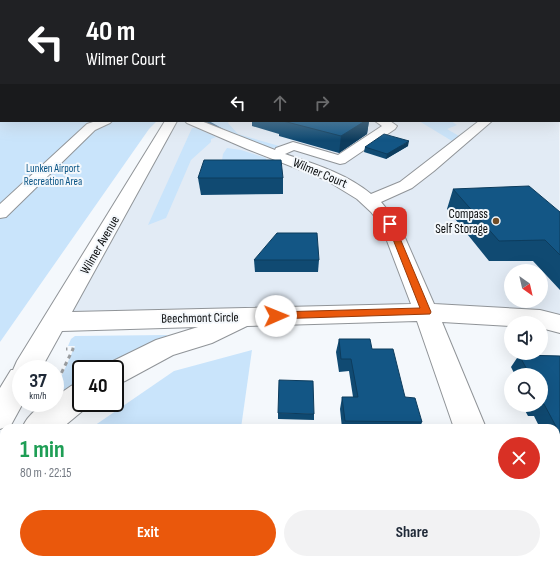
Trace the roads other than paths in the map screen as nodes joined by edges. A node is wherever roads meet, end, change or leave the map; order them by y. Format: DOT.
graph roads {
  1 [pos="104,122"];
  2 [pos="170,122"];
  3 [pos="193,122"];
  4 [pos="383,122"];
  5 [pos="485,122"];
  6 [pos="400,129"];
  7 [pos="374,153"];
  8 [pos="272,154"];
  9 [pos="370,201"];
  10 [pos="0,213"];
  11 [pos="426,312"];
  12 [pos="247,317"];
  13 [pos="55,322"];
  14 [pos="560,324"];
  15 [pos="32,360"];
  16 [pos="124,368"];
  17 [pos="12,394"];
  18 [pos="72,402"];
  19 [pos="0,415"];
  20 [pos="43,424"];
  21 [pos="468,424"];
  1 -- 10 [label="street"];
  2 -- 13 [label="street, Wilmer Avenue"];
  3 -- 8 [label="street, Wilmer Court"];
  4 -- 8 [label="street"];
  5 -- 9 [label="street"];
  6 -- 7 [label="street"];
  8 -- 9 [label="street, Wilmer Court"];
  9 -- 11 [label="street, Wilmer Court"];
  11 -- 12 [label="street, Beechmont Circle"];
  11 -- 14 [label="street, Beechmont Circle"];
  11 -- 21 [label="street, Wilmer Court"];
  12 -- 13 [label="street, Beechmont Circle"];
  12 -- 16 [label="street"];
  13 -- 15 [label="street, Wilmer Avenue"];
  17 -- 19 [label="street"];
  18 -- 20 [label="street"];
}
